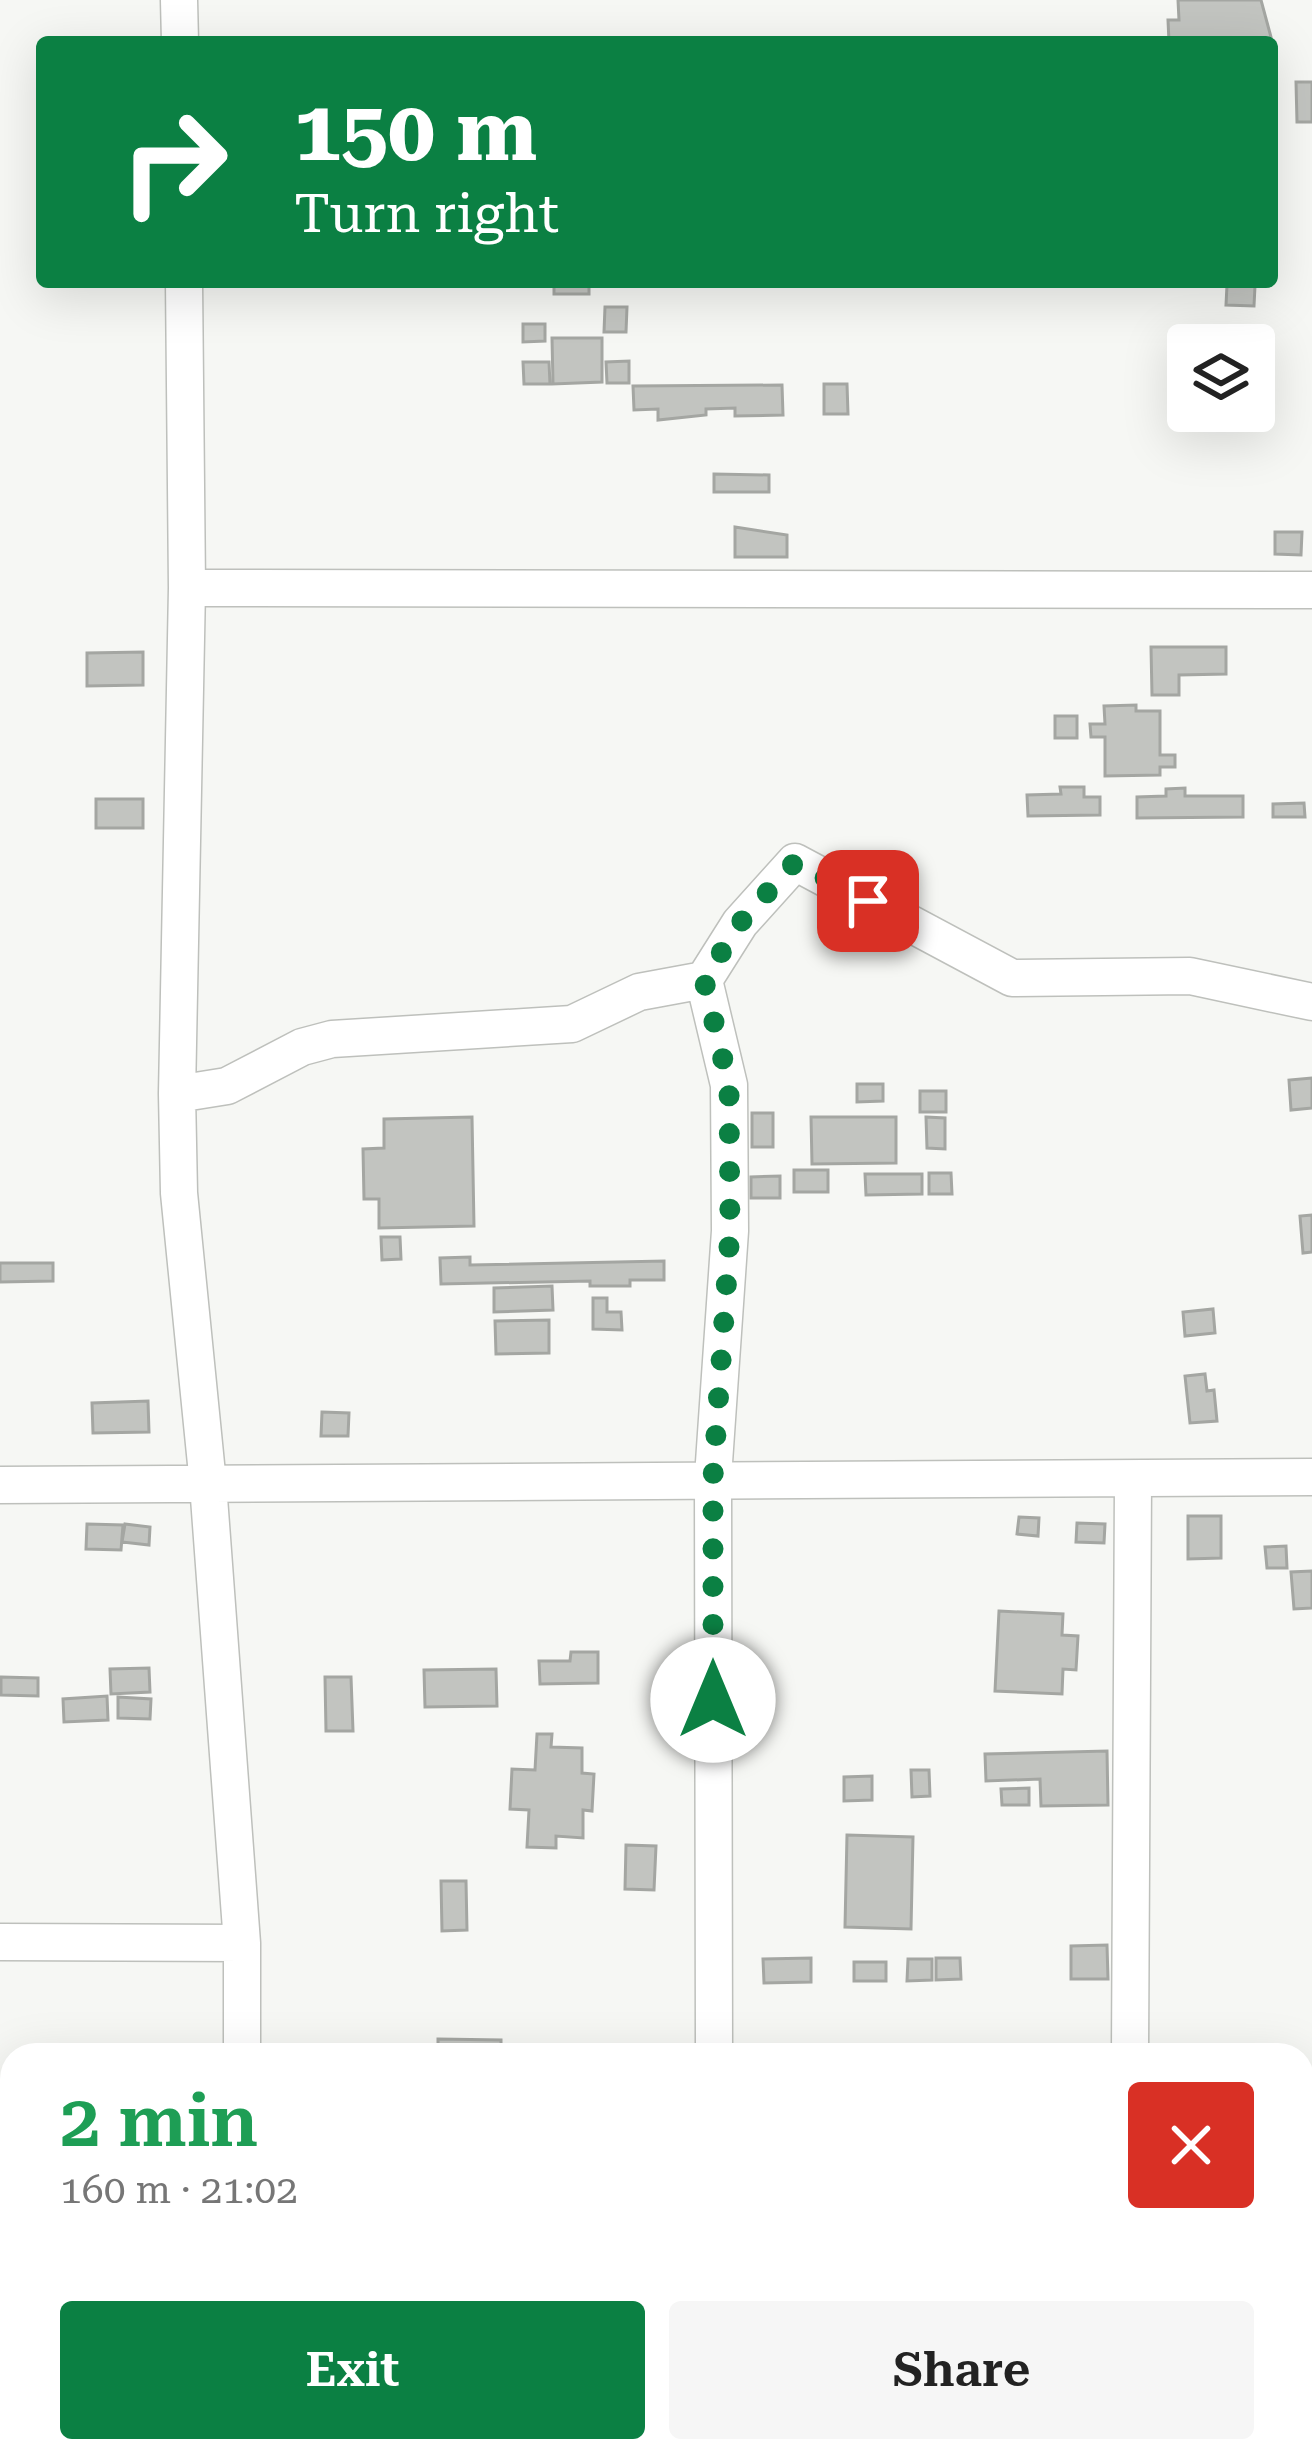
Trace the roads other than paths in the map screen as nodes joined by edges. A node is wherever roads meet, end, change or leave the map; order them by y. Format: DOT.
graph roads {
  1 [pos="179,0"];
  2 [pos="180,36"];
  3 [pos="184,288"];
  4 [pos="187,588"];
  5 [pos="1312,590"];
  6 [pos="704,980"];
  7 [pos="1312,1002"];
  8 [pos="177,1094"];
  9 [pos="713,1477"];
  10 [pos="1312,1478"];
  11 [pos="1133,1482"];
  12 [pos="208,1484"];
  13 [pos="0,1485"];
  14 [pos="0,1942"];
  15 [pos="242,1943"];
  16 [pos="242,2043"];
  17 [pos="714,2043"];
  18 [pos="1130,2043"];
  1 -- 2 [label="street"];
  3 -- 4 [label="street"];
  4 -- 5 [label="street"];
  4 -- 8 [label="street"];
  6 -- 7 [label="street"];
  6 -- 8 [label="street"];
  6 -- 9 [label="street"];
  8 -- 12 [label="street"];
  9 -- 11 [label="street"];
  9 -- 12 [label="street"];
  9 -- 17 [label="street"];
  10 -- 11 [label="street"];
  11 -- 18 [label="street"];
  12 -- 13 [label="street"];
  12 -- 15 [label="street"];
  14 -- 15 [label="street"];
  15 -- 16 [label="street"];
}
